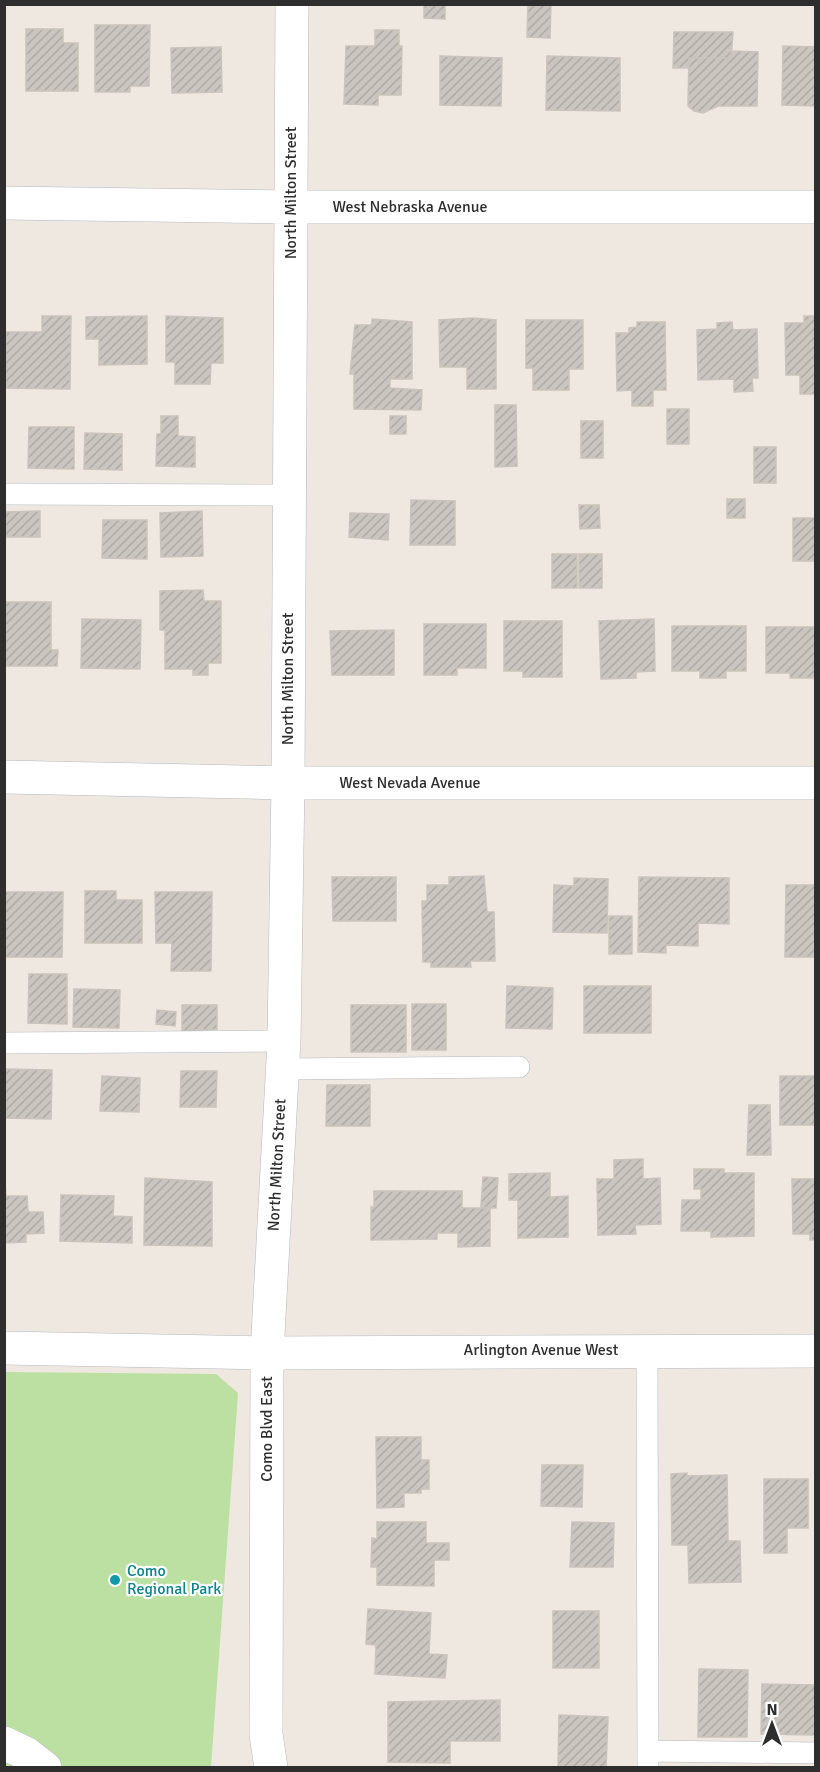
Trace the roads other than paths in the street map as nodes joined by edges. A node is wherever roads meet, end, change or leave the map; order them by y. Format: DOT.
graph roads {
  1 [pos="292,4"];
  2 [pos="4,203"];
  3 [pos="291,207"];
  4 [pos="816,207"];
  5 [pos="4,494"];
  6 [pos="290,495"];
  7 [pos="4,777"];
  8 [pos="288,783"];
  9 [pos="816,783"];
  10 [pos="4,1043"];
  11 [pos="283,1055"];
  12 [pos="519,1067"];
  13 [pos="4,1348"];
  14 [pos="647,1350"];
  15 [pos="816,1351"];
  16 [pos="267,1353"];
  17 [pos="4,1743"];
  18 [pos="816,1753"];
  19 [pos="648,1759"];
  20 [pos="45,1767"];
  21 [pos="272,1767"];
  1 -- 3 [label="street, North Milton Street"];
  2 -- 3 [label="street, West Nebraska Avenue"];
  3 -- 4 [label="street, West Nebraska Avenue"];
  3 -- 6 [label="street, North Milton Street"];
  5 -- 6 [label="lane"];
  6 -- 8 [label="street, North Milton Street"];
  7 -- 8 [label="street, West Nevada Avenue"];
  8 -- 9 [label="street, West Nevada Avenue"];
  8 -- 11 [label="street, North Milton Street"];
  10 -- 11 [label="lane"];
  11 -- 12 [label="lane"];
  11 -- 16 [label="street, North Milton Street"];
  13 -- 16 [label="street, Como Blvd East"];
  14 -- 15 [label="street, Arlington Avenue West"];
  14 -- 16 [label="street, Arlington Avenue West"];
  14 -- 19 [label="lane"];
  16 -- 21 [label="street, Como Blvd East"];
  17 -- 20 [label="street"];
  18 -- 19 [label="lane"];
}
